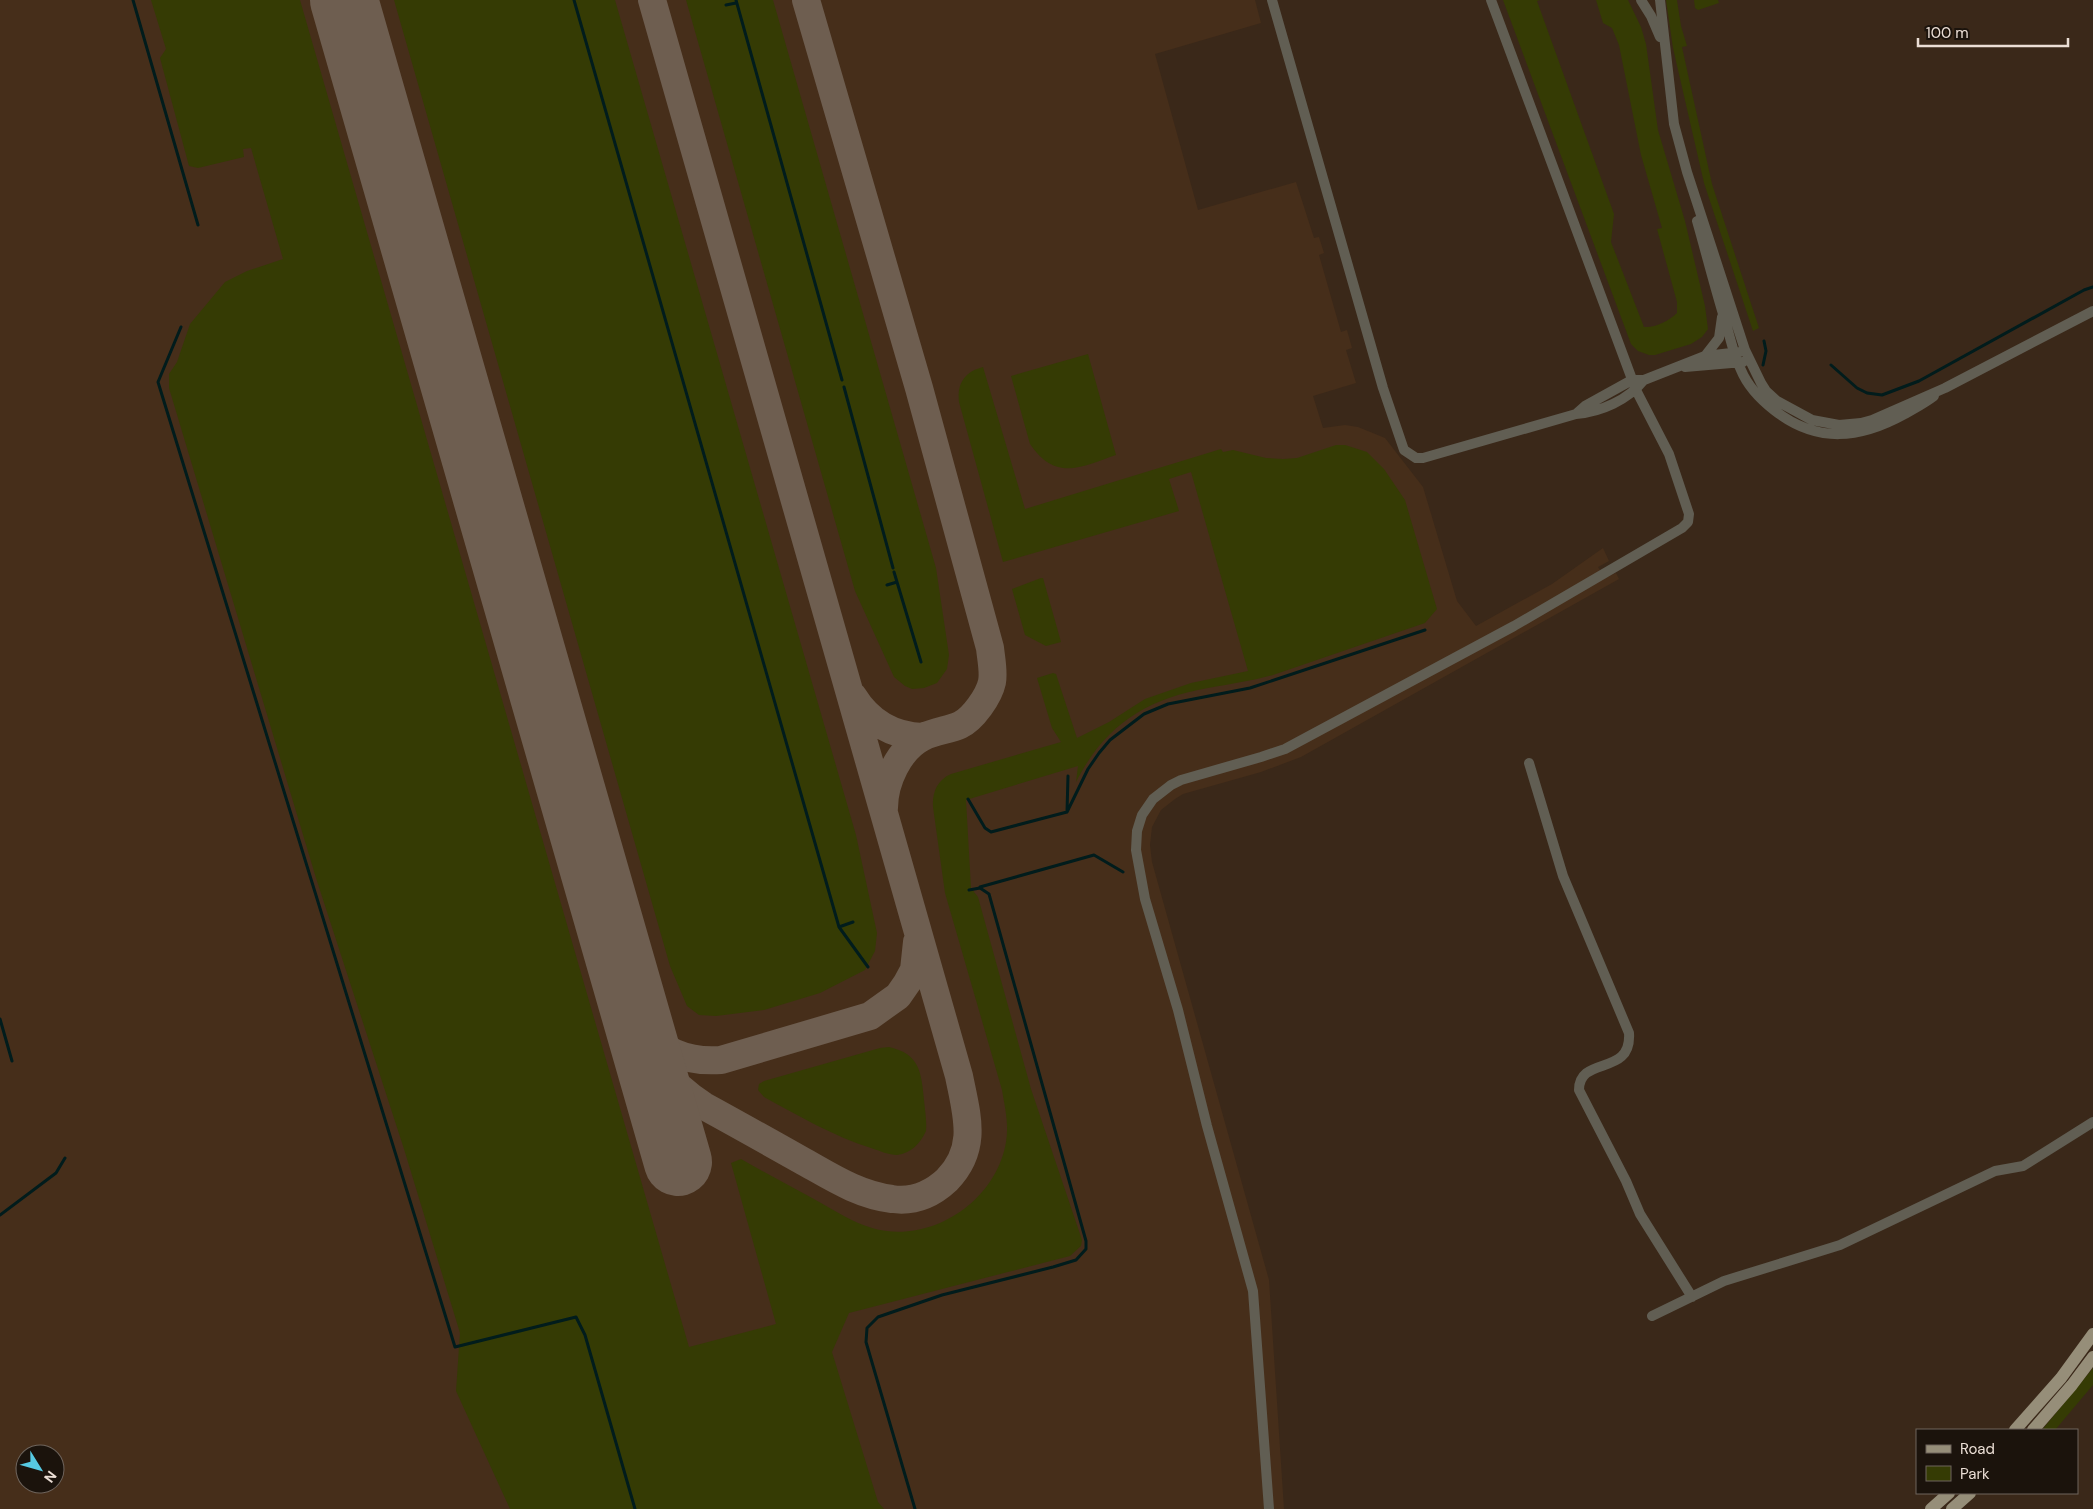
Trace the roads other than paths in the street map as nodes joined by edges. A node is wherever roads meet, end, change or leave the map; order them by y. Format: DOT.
graph roads {
  1 [pos="1272,0"];
  2 [pos="1491,0"];
  3 [pos="1641,0"];
  4 [pos="1660,0"];
  5 [pos="1665,54"];
  6 [pos="1694,194"];
  7 [pos="1722,311"];
  8 [pos="2093,311"];
  9 [pos="1747,354"];
  10 [pos="1704,356"];
  11 [pos="1736,359"];
  12 [pos="1672,370"];
  13 [pos="1632,380"];
  14 [pos="1644,380"];
  15 [pos="1945,388"];
  16 [pos="1636,390"];
  17 [pos="1576,414"];
  18 [pos="1529,763"];
  19 [pos="2093,1122"];
  20 [pos="1692,1297"];
  21 [pos="1652,1316"];
  22 [pos="2093,1334"];
  23 [pos="2093,1357"];
  24 [pos="2016,1429"];
  25 [pos="2034,1429"];
  26 [pos="1948,1494"];
  27 [pos="1969,1494"];
  28 [pos="1270,1509"];
  29 [pos="1931,1509"];
  30 [pos="1952,1509"];
  1 -- 17 [label="street"];
  2 -- 13 [label="street"];
  3 -- 5 [label="street"];
  4 -- 5 [label="street"];
  5 -- 6 [label="street"];
  6 -- 7 [label="street"];
  6 -- 9 [label="street"];
  7 -- 10 [label="street"];
  7 -- 11 [label="street"];
  8 -- 15 [label="street"];
  9 -- 11 [label="street"];
  9 -- 15 [label="street"];
  10 -- 11 [label="street"];
  10 -- 12 [label="street"];
  11 -- 12 [label="street"];
  11 -- 15 [label="street"];
  12 -- 14 [label="street"];
  13 -- 14 [label="street"];
  13 -- 16 [label="street"];
  13 -- 17 [label="street"];
  14 -- 16 [label="street"];
  16 -- 17 [label="street"];
  16 -- 28 [label="street"];
  18 -- 20 [label="street"];
  19 -- 20 [label="street"];
  20 -- 21 [label="street"];
  22 -- 24 [label="main road"];
  23 -- 25 [label="main road"];
  26 -- 29 [label="main road"];
  27 -- 30 [label="main road"];
}
